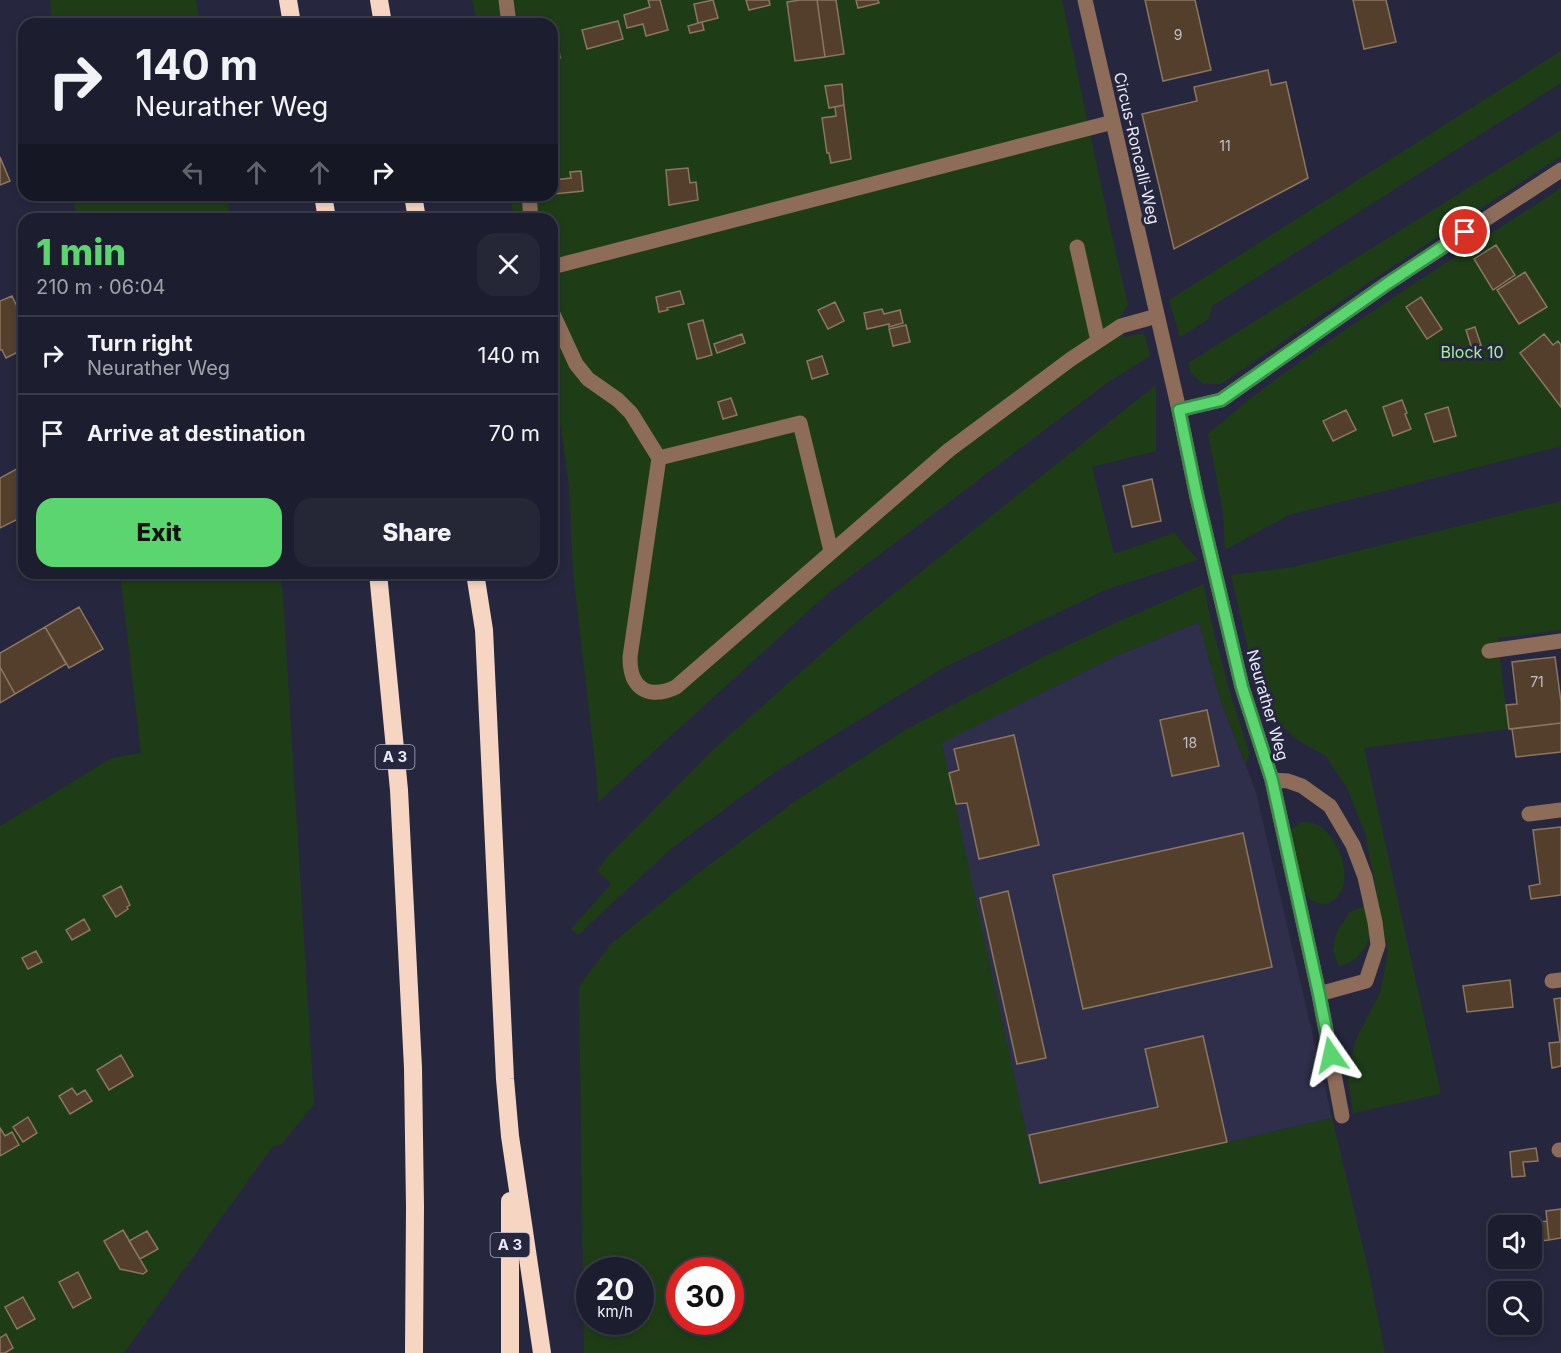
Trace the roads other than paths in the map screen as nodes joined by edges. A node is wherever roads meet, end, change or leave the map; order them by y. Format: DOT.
graph roads {
  1 [pos="288,0"];
  2 [pos="379,0"];
  3 [pos="506,0"];
  4 [pos="1085,0"];
  5 [pos="291,18"];
  6 [pos="382,18"];
  7 [pos="508,18"];
  8 [pos="1113,122"];
  9 [pos="1561,170"];
  10 [pos="1077,247"];
  11 [pos="558,265"];
  12 [pos="1156,310"];
  13 [pos="558,325"];
  14 [pos="1098,341"];
  15 [pos="1179,410"];
  16 [pos="659,458"];
  17 [pos="831,551"];
  18 [pos="379,579"];
  19 [pos="476,579"];
  20 [pos="1561,641"];
  21 [pos="1489,651"];
  22 [pos="1272,780"];
  23 [pos="1561,810"];
  24 [pos="1529,814"];
  25 [pos="1319,994"];
  26 [pos="1342,1116"];
  27 [pos="510,1136"];
  28 [pos="414,1353"];
  29 [pos="510,1353"];
  30 [pos="542,1353"];
  1 -- 5 [label="highway"];
  2 -- 6 [label="highway"];
  3 -- 7 [label="street"];
  4 -- 8 [label="street, Circus-Roncalli-Weg"];
  8 -- 11 [label="street"];
  8 -- 12 [label="street, Circus-Roncalli-Weg"];
  9 -- 15 [label="street"];
  10 -- 14 [label="street"];
  12 -- 14 [label="street"];
  12 -- 15 [label="street, Neurather Weg"];
  13 -- 16 [label="street"];
  14 -- 17 [label="street"];
  15 -- 22 [label="street, Neurather Weg"];
  16 -- 17 [label="street"];
  16 -- 17 [label="street"];
  18 -- 28 [label="highway, A 3"];
  19 -- 27 [label="highway, A 3"];
  20 -- 21 [label="street"];
  22 -- 25 [label="street, Neurather Weg"];
  22 -- 25 [label="street"];
  23 -- 24 [label="street"];
  25 -- 26 [label="street, Neurather Weg"];
  27 -- 29 [label="highway, A 3"];
  27 -- 30 [label="highway"];
}
